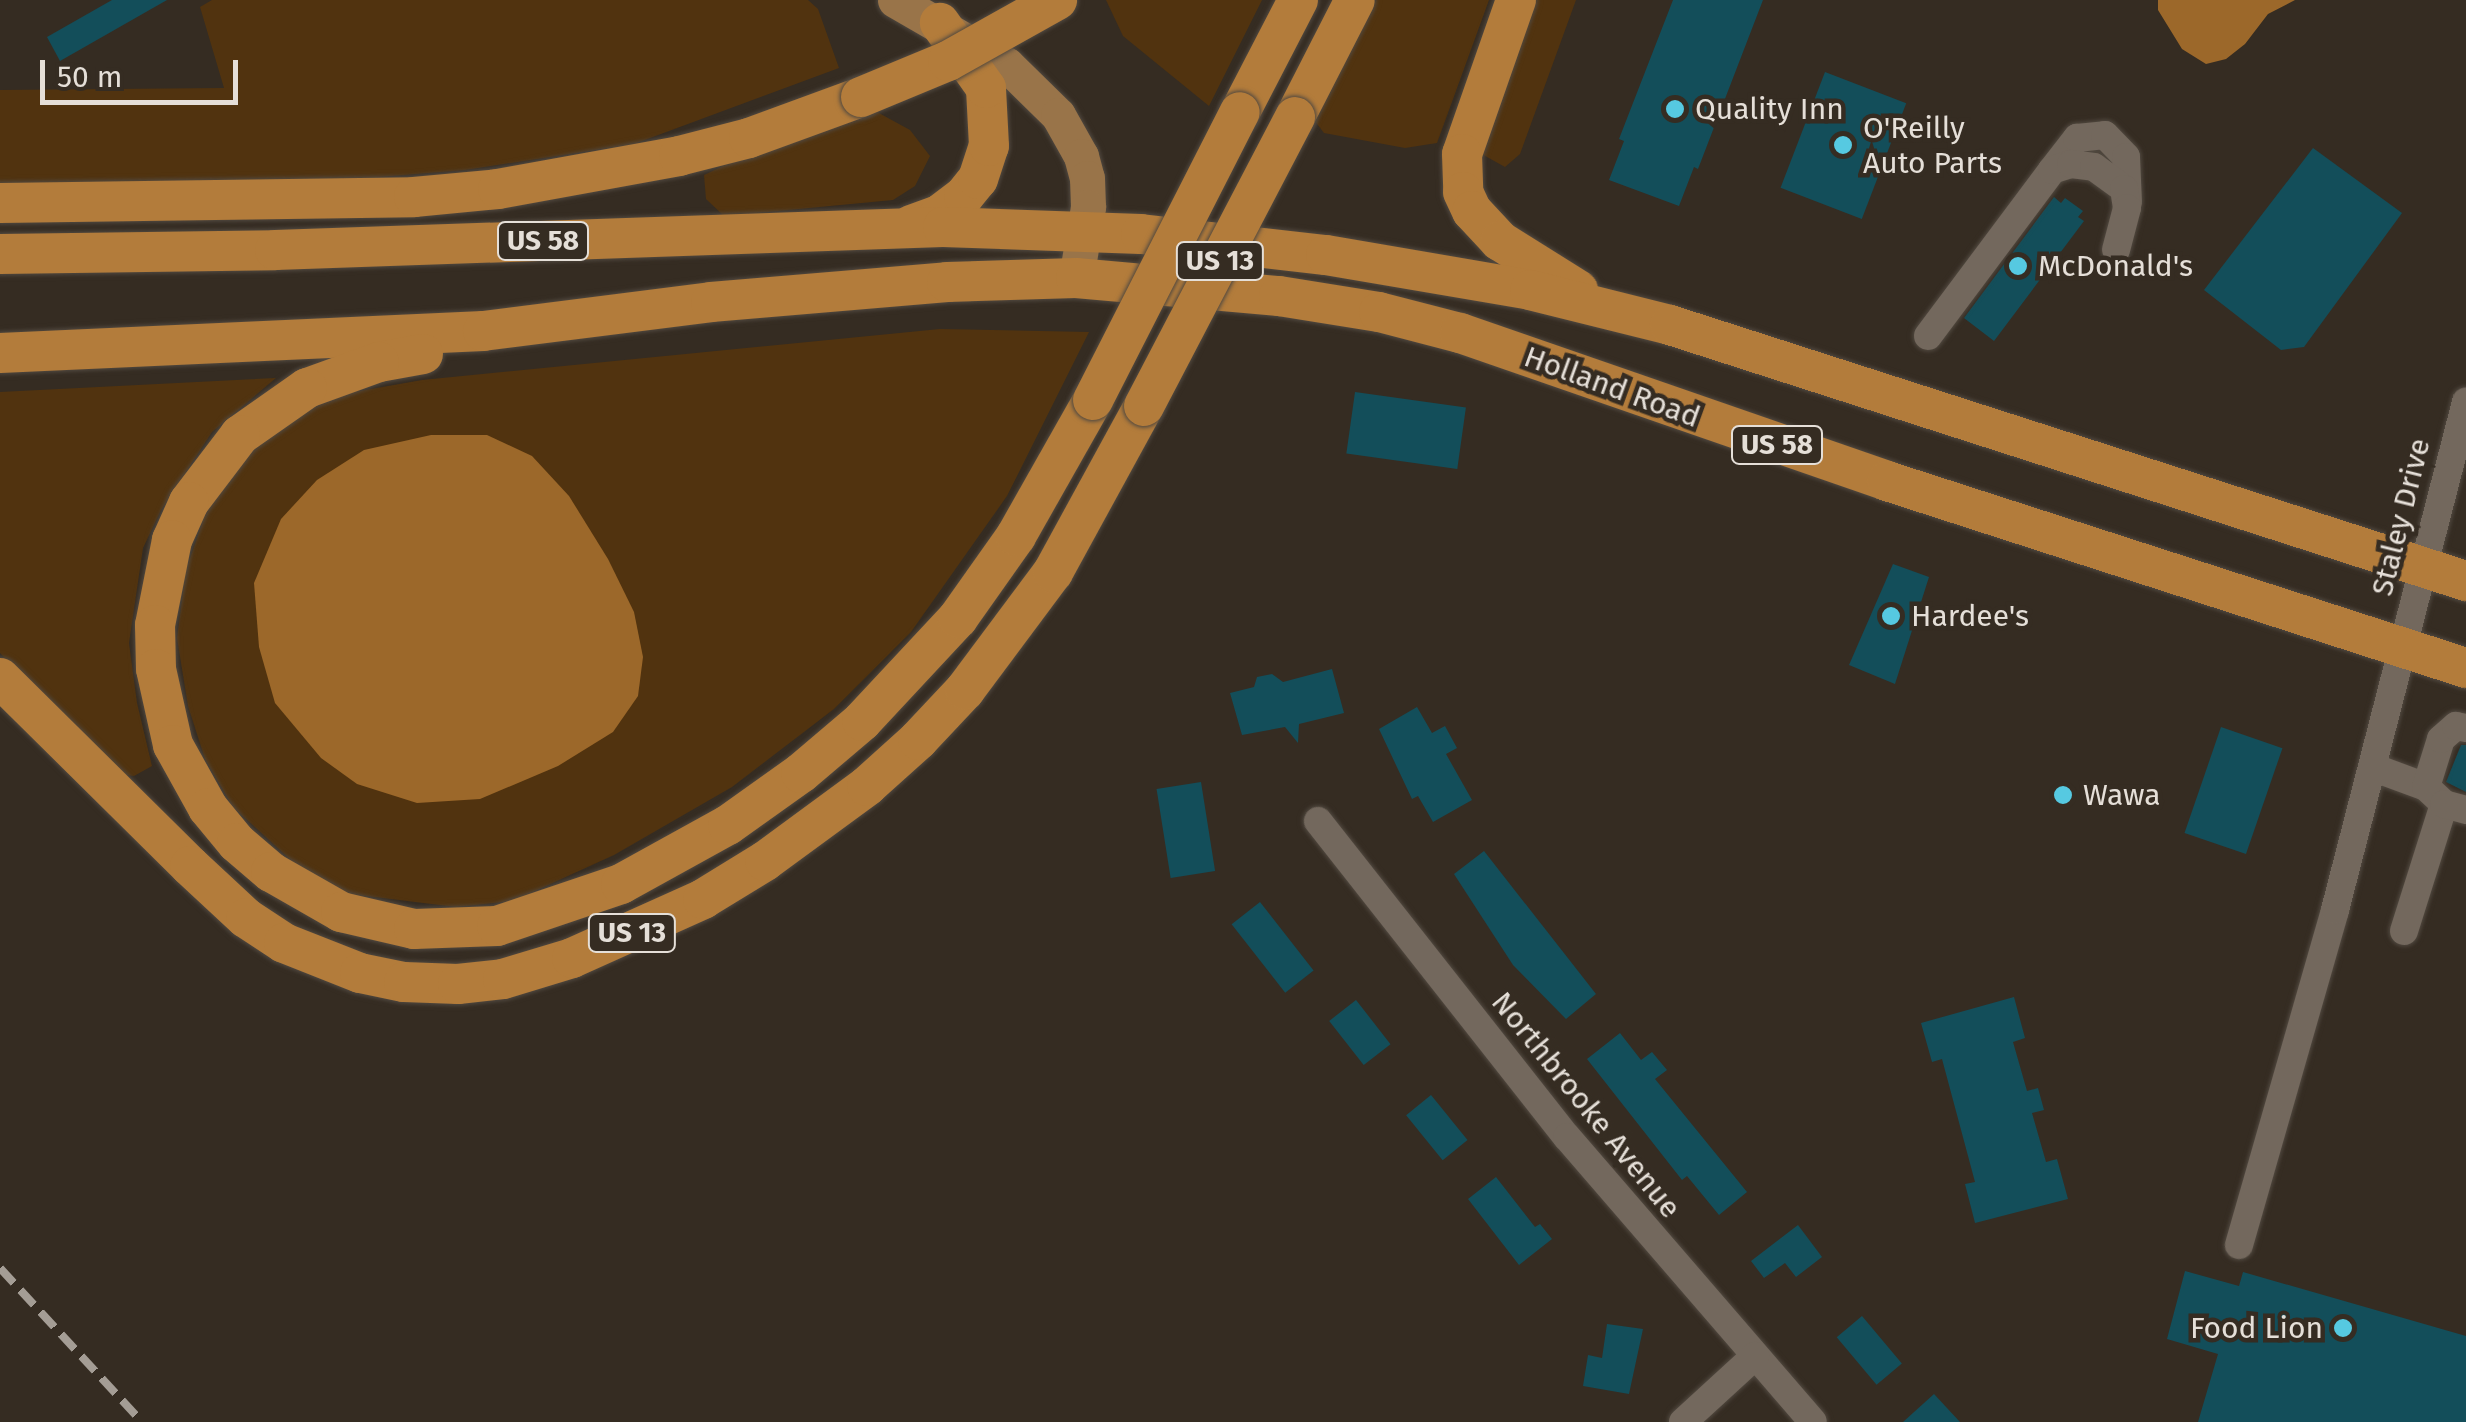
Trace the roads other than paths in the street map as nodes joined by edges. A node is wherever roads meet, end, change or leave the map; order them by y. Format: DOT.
graph roads {
  1 [pos="1057,0"];
  2 [pos="1298,0"];
  3 [pos="1355,0"];
  4 [pos="1516,0"];
  5 [pos="899,1"];
  6 [pos="940,23"];
  7 [pos="0,203"];
  8 [pos="903,228"];
  9 [pos="1085,231"];
  10 [pos="2116,250"];
  11 [pos="0,254"];
  12 [pos="1076,278"];
  13 [pos="1608,308"];
  14 [pos="483,331"];
  15 [pos="1928,336"];
  16 [pos="0,353"];
  17 [pos="2466,402"];
  18 [pos="2421,568"];
  19 [pos="2466,580"];
  20 [pos="2401,648"];
  21 [pos="2466,668"];
  22 [pos="0,678"];
  23 [pos="2466,728"];
  24 [pos="2372,767"];
  25 [pos="2445,800"];
  26 [pos="1318,821"];
  27 [pos="2404,931"];
  28 [pos="2239,1245"];
  29 [pos="1755,1356"];
  30 [pos="1683,1422"];
  31 [pos="1813,1422"];
  1 -- 7 [label="highway, bridge"];
  2 -- 14 [label="highway, bridge"];
  3 -- 22 [label="highway, US 13, bridge"];
  4 -- 13 [label="highway"];
  5 -- 6 [label="main road"];
  6 -- 8 [label="highway"];
  6 -- 9 [label="main road"];
  8 -- 9 [label="highway, US 58"];
  8 -- 11 [label="highway, US 58"];
  9 -- 12 [label="main road"];
  9 -- 13 [label="highway, US 58"];
  10 -- 15 [label="street"];
  12 -- 14 [label="highway, US 58"];
  12 -- 20 [label="highway, Holland Road / US 58"];
  13 -- 18 [label="highway, US 58"];
  14 -- 16 [label="highway, US 58"];
  17 -- 18 [label="street, Staley Drive"];
  18 -- 19 [label="highway, US 58"];
  18 -- 20 [label="street, Staley Drive"];
  20 -- 21 [label="highway, Holland Road / US 58"];
  20 -- 24 [label="street, Staley Drive"];
  23 -- 25 [label="street"];
  24 -- 25 [label="street"];
  24 -- 28 [label="street, Staley Drive"];
  25 -- 27 [label="street"];
  26 -- 29 [label="street, Northbrooke Avenue"];
  29 -- 30 [label="street"];
  29 -- 31 [label="street, Northbrooke Avenue"];
}
